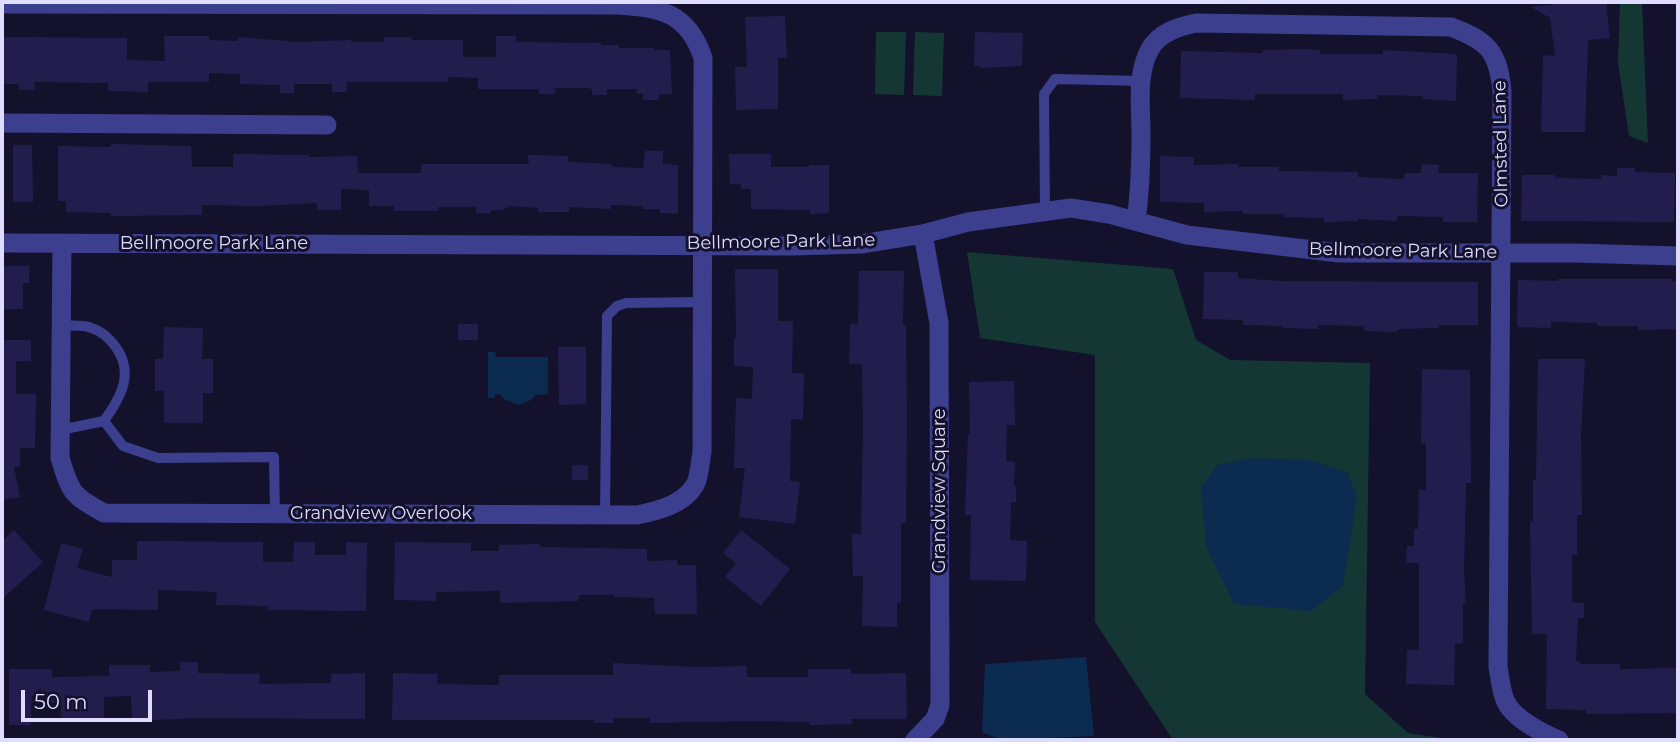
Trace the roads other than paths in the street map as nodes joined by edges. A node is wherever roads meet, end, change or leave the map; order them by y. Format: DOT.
graph roads {
  1 [pos="2,4"];
  2 [pos="1142,81"];
  3 [pos="2,123"];
  4 [pos="327,125"];
  5 [pos="1045,210"];
  6 [pos="1136,221"];
  7 [pos="923,234"];
  8 [pos="2,243"];
  9 [pos="62,243"];
  10 [pos="703,244"];
  11 [pos="1502,253"];
  12 [pos="1678,256"];
  13 [pos="703,302"];
  14 [pos="61,325"];
  15 [pos="104,421"];
  16 [pos="60,430"];
  17 [pos="275,514"];
  18 [pos="605,515"];
  19 [pos="915,740"];
  20 [pos="1559,740"];
  1 -- 10 [label="street"];
  2 -- 5 [label="lane"];
  2 -- 6 [label="street, Olmsted Lane"];
  2 -- 11 [label="street, Olmsted Lane"];
  3 -- 4 [label="street"];
  5 -- 6 [label="street, Bellmoore Park Lane"];
  5 -- 7 [label="street, Bellmoore Park Lane"];
  6 -- 11 [label="street, Bellmoore Park Lane"];
  7 -- 10 [label="street, Bellmoore Park Lane"];
  7 -- 19 [label="street, Grandview Square"];
  8 -- 9 [label="street, Bellmoore Park Lane"];
  9 -- 10 [label="street, Bellmoore Park Lane"];
  9 -- 14 [label="street, Grandview Overlook"];
  10 -- 13 [label="street, Grandview Overlook"];
  11 -- 12 [label="street, Bellmoore Park Lane"];
  11 -- 20 [label="street, Olmsted Lane"];
  13 -- 18 [label="street, Grandview Overlook"];
  13 -- 18 [label="lane"];
  14 -- 15 [label="lane"];
  14 -- 16 [label="street, Grandview Overlook"];
  15 -- 16 [label="lane"];
  15 -- 17 [label="lane"];
  16 -- 17 [label="street, Grandview Overlook"];
  17 -- 18 [label="street, Grandview Overlook"];
}
